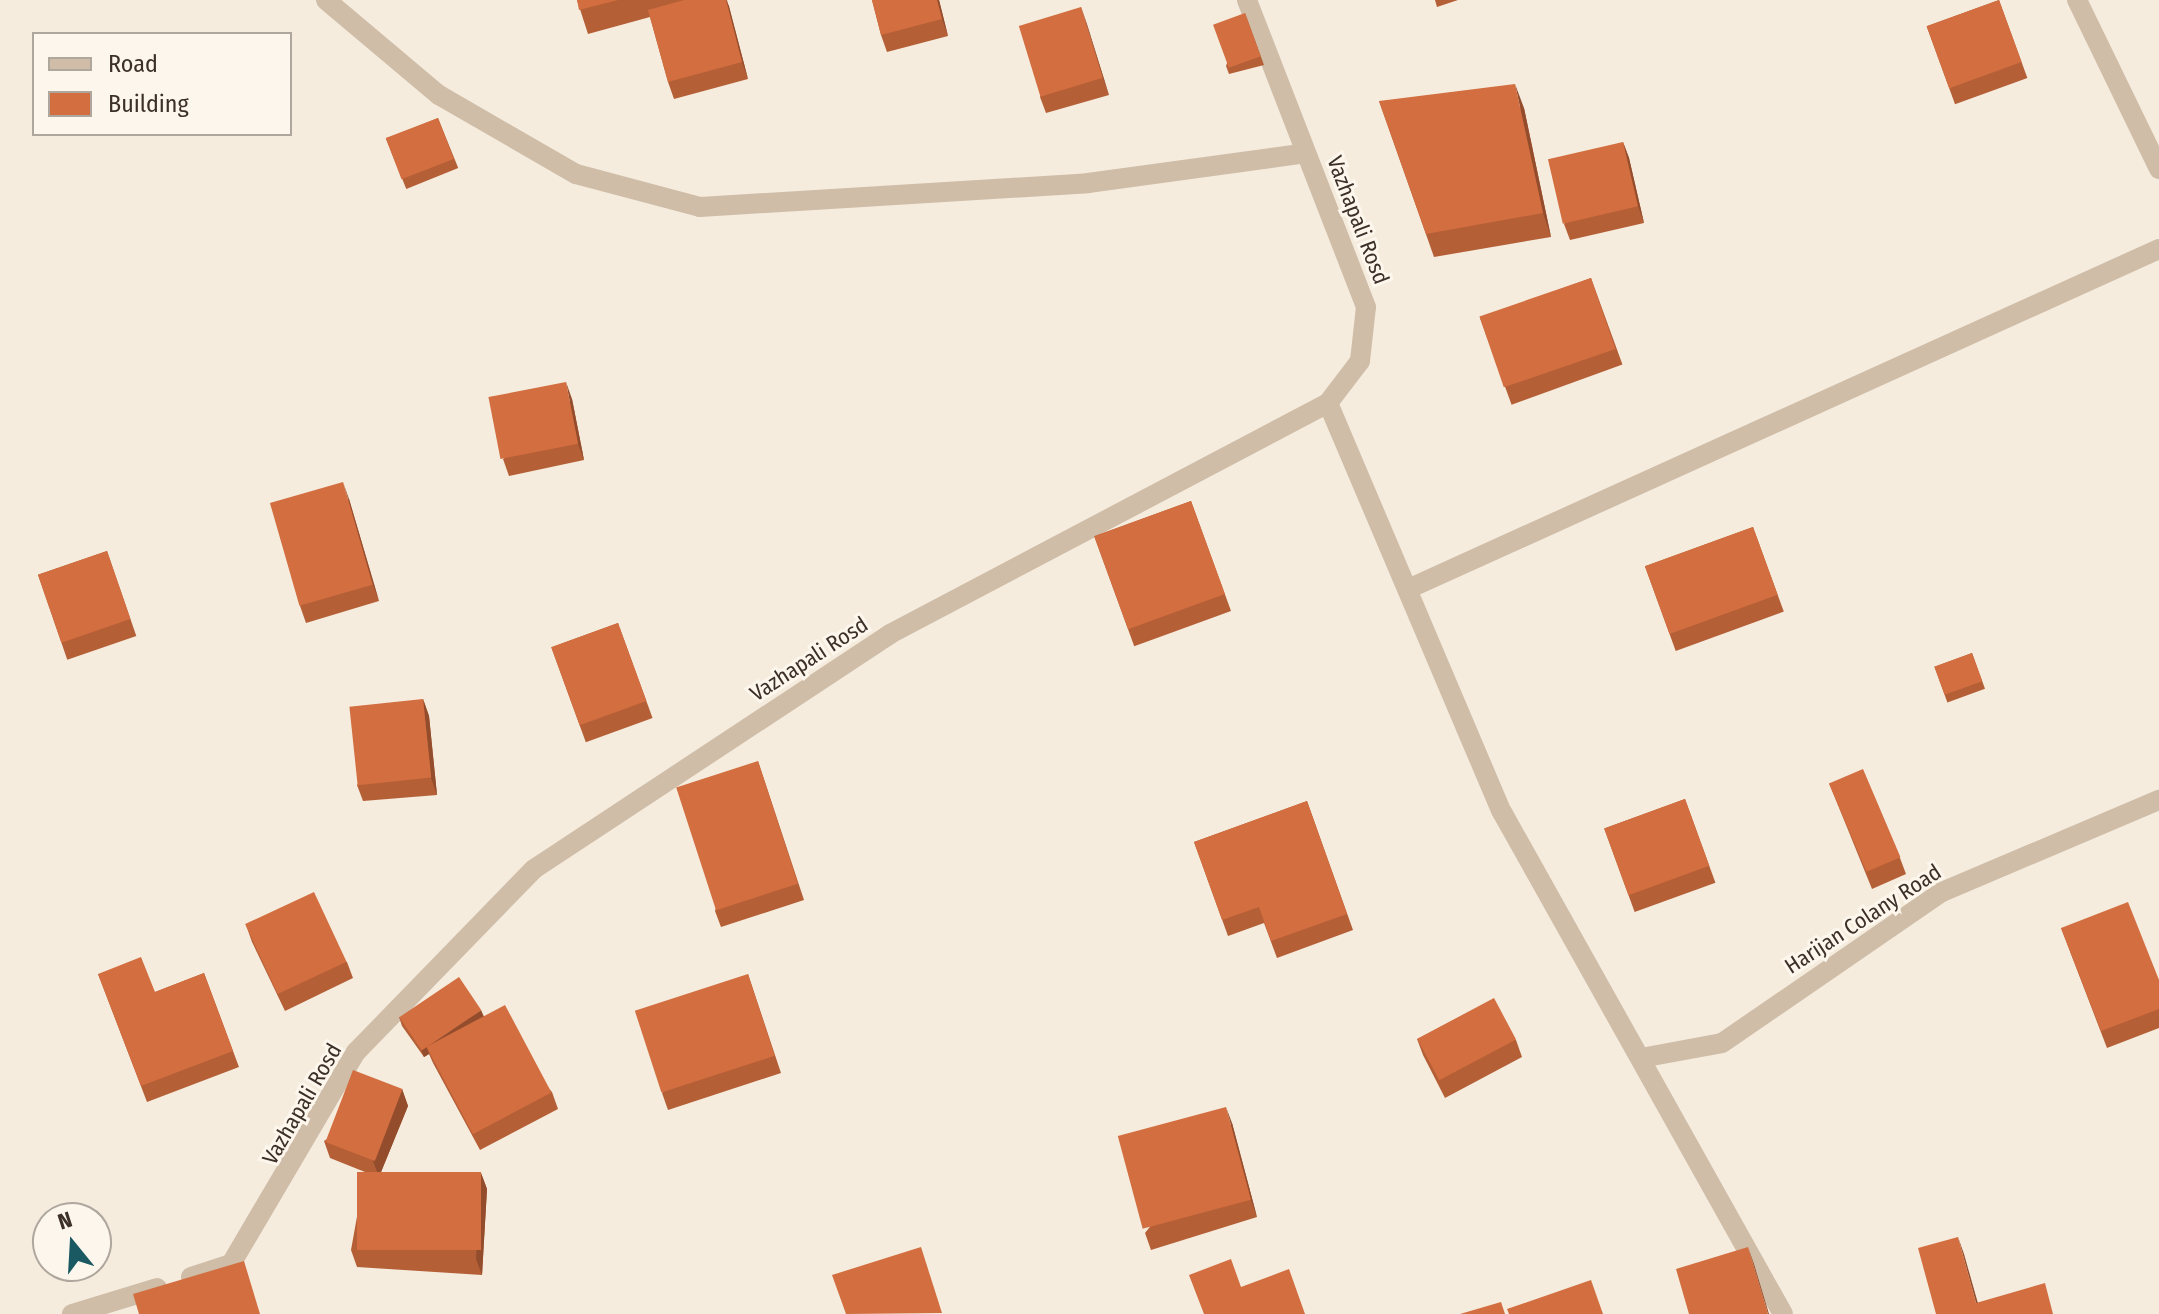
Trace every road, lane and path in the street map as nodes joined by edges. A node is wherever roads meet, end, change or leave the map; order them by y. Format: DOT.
graph roads {
  1 [pos="326,0"];
  2 [pos="1247,0"];
  3 [pos="2077,0"];
  4 [pos="1306,153"];
  5 [pos="2159,169"];
  6 [pos="2159,249"];
  7 [pos="1328,403"];
  8 [pos="1408,589"];
  9 [pos="2159,800"];
  10 [pos="1641,1058"];
  11 [pos="72,1314"];
  12 [pos="1783,1314"];
  1 -- 4 [label="street"];
  2 -- 4 [label="street, Vazhapali Rosd"];
  3 -- 5 [label="street"];
  4 -- 7 [label="street, Vazhapali Rosd"];
  6 -- 8 [label="street"];
  7 -- 8 [label="street"];
  7 -- 11 [label="street, Vazhapali Rosd"];
  8 -- 10 [label="street"];
  9 -- 10 [label="street, Harijan Colany Road"];
  10 -- 12 [label="street"];
}
